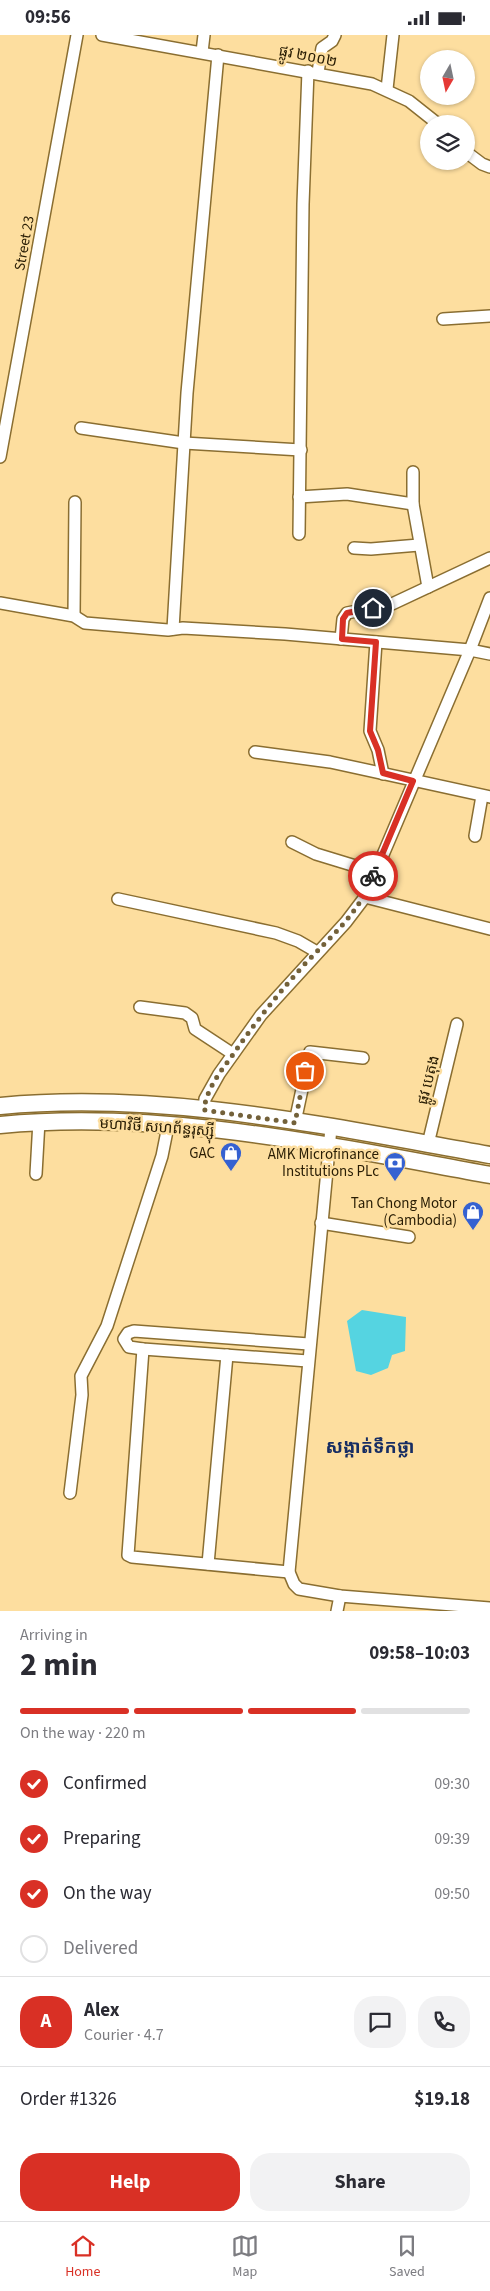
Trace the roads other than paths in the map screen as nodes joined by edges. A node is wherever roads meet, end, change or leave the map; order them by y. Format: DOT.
graph roads {
  1 [pos="77,35"];
  2 [pos="106,35"];
  3 [pos="204,35"];
  4 [pos="335,35"];
  5 [pos="393,35"];
  6 [pos="202,52"];
  7 [pos="218,55"];
  8 [pos="313,72"];
  9 [pos="387,89"];
  10 [pos="427,115"];
  11 [pos="475,159"];
  12 [pos="490,167"];
  13 [pos="490,316"];
  14 [pos="443,319"];
  15 [pos="81,428"];
  16 [pos="184,443"];
  17 [pos="301,450"];
  18 [pos="0,457"];
  19 [pos="413,473"];
  20 [pos="299,497"];
  21 [pos="74,503"];
  22 [pos="413,504"];
  23 [pos="299,534"];
  24 [pos="419,545"];
  25 [pos="354,548"];
  26 [pos="490,558"];
  27 [pos="428,587"];
  28 [pos="490,598"];
  29 [pos="0,603"];
  30 [pos="74,616"];
  31 [pos="174,629"];
  32 [pos="342,639"];
  33 [pos="376,642"];
  34 [pos="470,650"];
  35 [pos="490,654"];
  36 [pos="255,752"];
  37 [pos="383,773"];
  38 [pos="413,781"];
  39 [pos="486,797"];
  40 [pos="475,836"];
  41 [pos="292,842"];
  42 [pos="374,872"];
  43 [pos="365,897"];
  44 [pos="118,899"];
  45 [pos="490,929"];
  46 [pos="317,952"];
  47 [pos="140,1007"];
  48 [pos="457,1024"];
  49 [pos="233,1055"];
  50 [pos="363,1058"];
  51 [pos="0,1106"];
  52 [pos="204,1110"];
  53 [pos="39,1121"];
  54 [pos="295,1123"];
  55 [pos="0,1125"];
  56 [pos="168,1126"];
  57 [pos="331,1128"];
  58 [pos="428,1144"];
  59 [pos="328,1147"];
  60 [pos="490,1155"];
  61 [pos="36,1174"];
  62 [pos="490,1175"];
  63 [pos="321,1223"];
  64 [pos="409,1237"];
  65 [pos="309,1344"];
  66 [pos="143,1349"];
  67 [pos="227,1355"];
  68 [pos="308,1361"];
  69 [pos="70,1493"];
  70 [pos="208,1564"];
  71 [pos="289,1572"];
  72 [pos="340,1596"];
  73 [pos="462,1608"];
  74 [pos="490,1608"];
  75 [pos="337,1611"];
  1 -- 18 [label="street, Street 23"];
  2 -- 6 [label="street, ផ្លូវ ២០០២"];
  3 -- 6 [label="street"];
  4 -- 8 [label="street"];
  5 -- 9 [label="street"];
  6 -- 7 [label="street, ផ្លូវ ២០០២"];
  7 -- 8 [label="street, ផ្លូវ ២០០២"];
  7 -- 16 [label="street"];
  8 -- 9 [label="street, ផ្លូវ ២០០២"];
  8 -- 17 [label="street"];
  9 -- 10 [label="street, ផ្លូវ ២០០២"];
  11 -- 12 [label="street"];
  13 -- 14 [label="street"];
  15 -- 16 [label="street"];
  16 -- 17 [label="street"];
  16 -- 31 [label="street"];
  17 -- 20 [label="street"];
  19 -- 22 [label="street"];
  20 -- 22 [label="street"];
  20 -- 23 [label="street"];
  21 -- 30 [label="street"];
  22 -- 24 [label="street"];
  24 -- 25 [label="street"];
  24 -- 27 [label="street"];
  26 -- 27 [label="street"];
  27 -- 32 [label="street"];
  28 -- 34 [label="street"];
  29 -- 30 [label="street"];
  30 -- 31 [label="street"];
  31 -- 32 [label="street"];
  32 -- 33 [label="street"];
  33 -- 34 [label="street"];
  33 -- 37 [label="street"];
  34 -- 35 [label="street"];
  34 -- 38 [label="street"];
  36 -- 37 [label="street"];
  37 -- 38 [label="street"];
  38 -- 39 [label="street"];
  38 -- 42 [label="street"];
  39 -- 40 [label="street"];
  41 -- 42 [label="street"];
  42 -- 43 [label="street"];
  43 -- 45 [label="street"];
  43 -- 46 [label="street"];
  44 -- 46 [label="street"];
  46 -- 49 [label="street"];
  47 -- 49 [label="street"];
  48 -- 58 [label="street, ផ្លូវ បេតុង"];
  49 -- 52 [label="street"];
  50 -- 54 [label="street"];
  51 -- 52 [label="highway, មហាវិថី សហព័ន្ធរុស្ស៊ី"];
  52 -- 54 [label="highway, មហាវិថី សហព័ន្ធរុស្ស៊ី"];
  53 -- 55 [label="highway, មហាវិថី សហព័ន្ធរុស្ស៊ី"];
  53 -- 56 [label="highway, មហាវិថី សហព័ន្ធរុស្ស៊ី"];
  53 -- 61 [label="street"];
  54 -- 57 [label="highway, មហាវិថី សហព័ន្ធរុស្ស៊ី"];
  56 -- 59 [label="highway, មហាវិថី សហព័ន្ធរុស្ស៊ី"];
  56 -- 69 [label="street"];
  57 -- 58 [label="highway, មហាវិថី សហព័ន្ធរុស្ស៊ី"];
  57 -- 59 [label="street"];
  58 -- 60 [label="highway, មហាវិថី សហព័ន្ធរុស្ស៊ី"];
  59 -- 62 [label="highway, មហាវិថី សហព័ន្ធរុស្ស៊ី"];
  59 -- 63 [label="street"];
  63 -- 64 [label="street"];
  63 -- 65 [label="street"];
  65 -- 66 [label="street"];
  65 -- 68 [label="street"];
  66 -- 67 [label="street"];
  66 -- 70 [label="street"];
  67 -- 68 [label="street"];
  67 -- 70 [label="street"];
  68 -- 71 [label="street"];
  70 -- 71 [label="street"];
  71 -- 72 [label="street"];
  72 -- 73 [label="street"];
  72 -- 75 [label="street"];
  73 -- 74 [label="street"];
}
